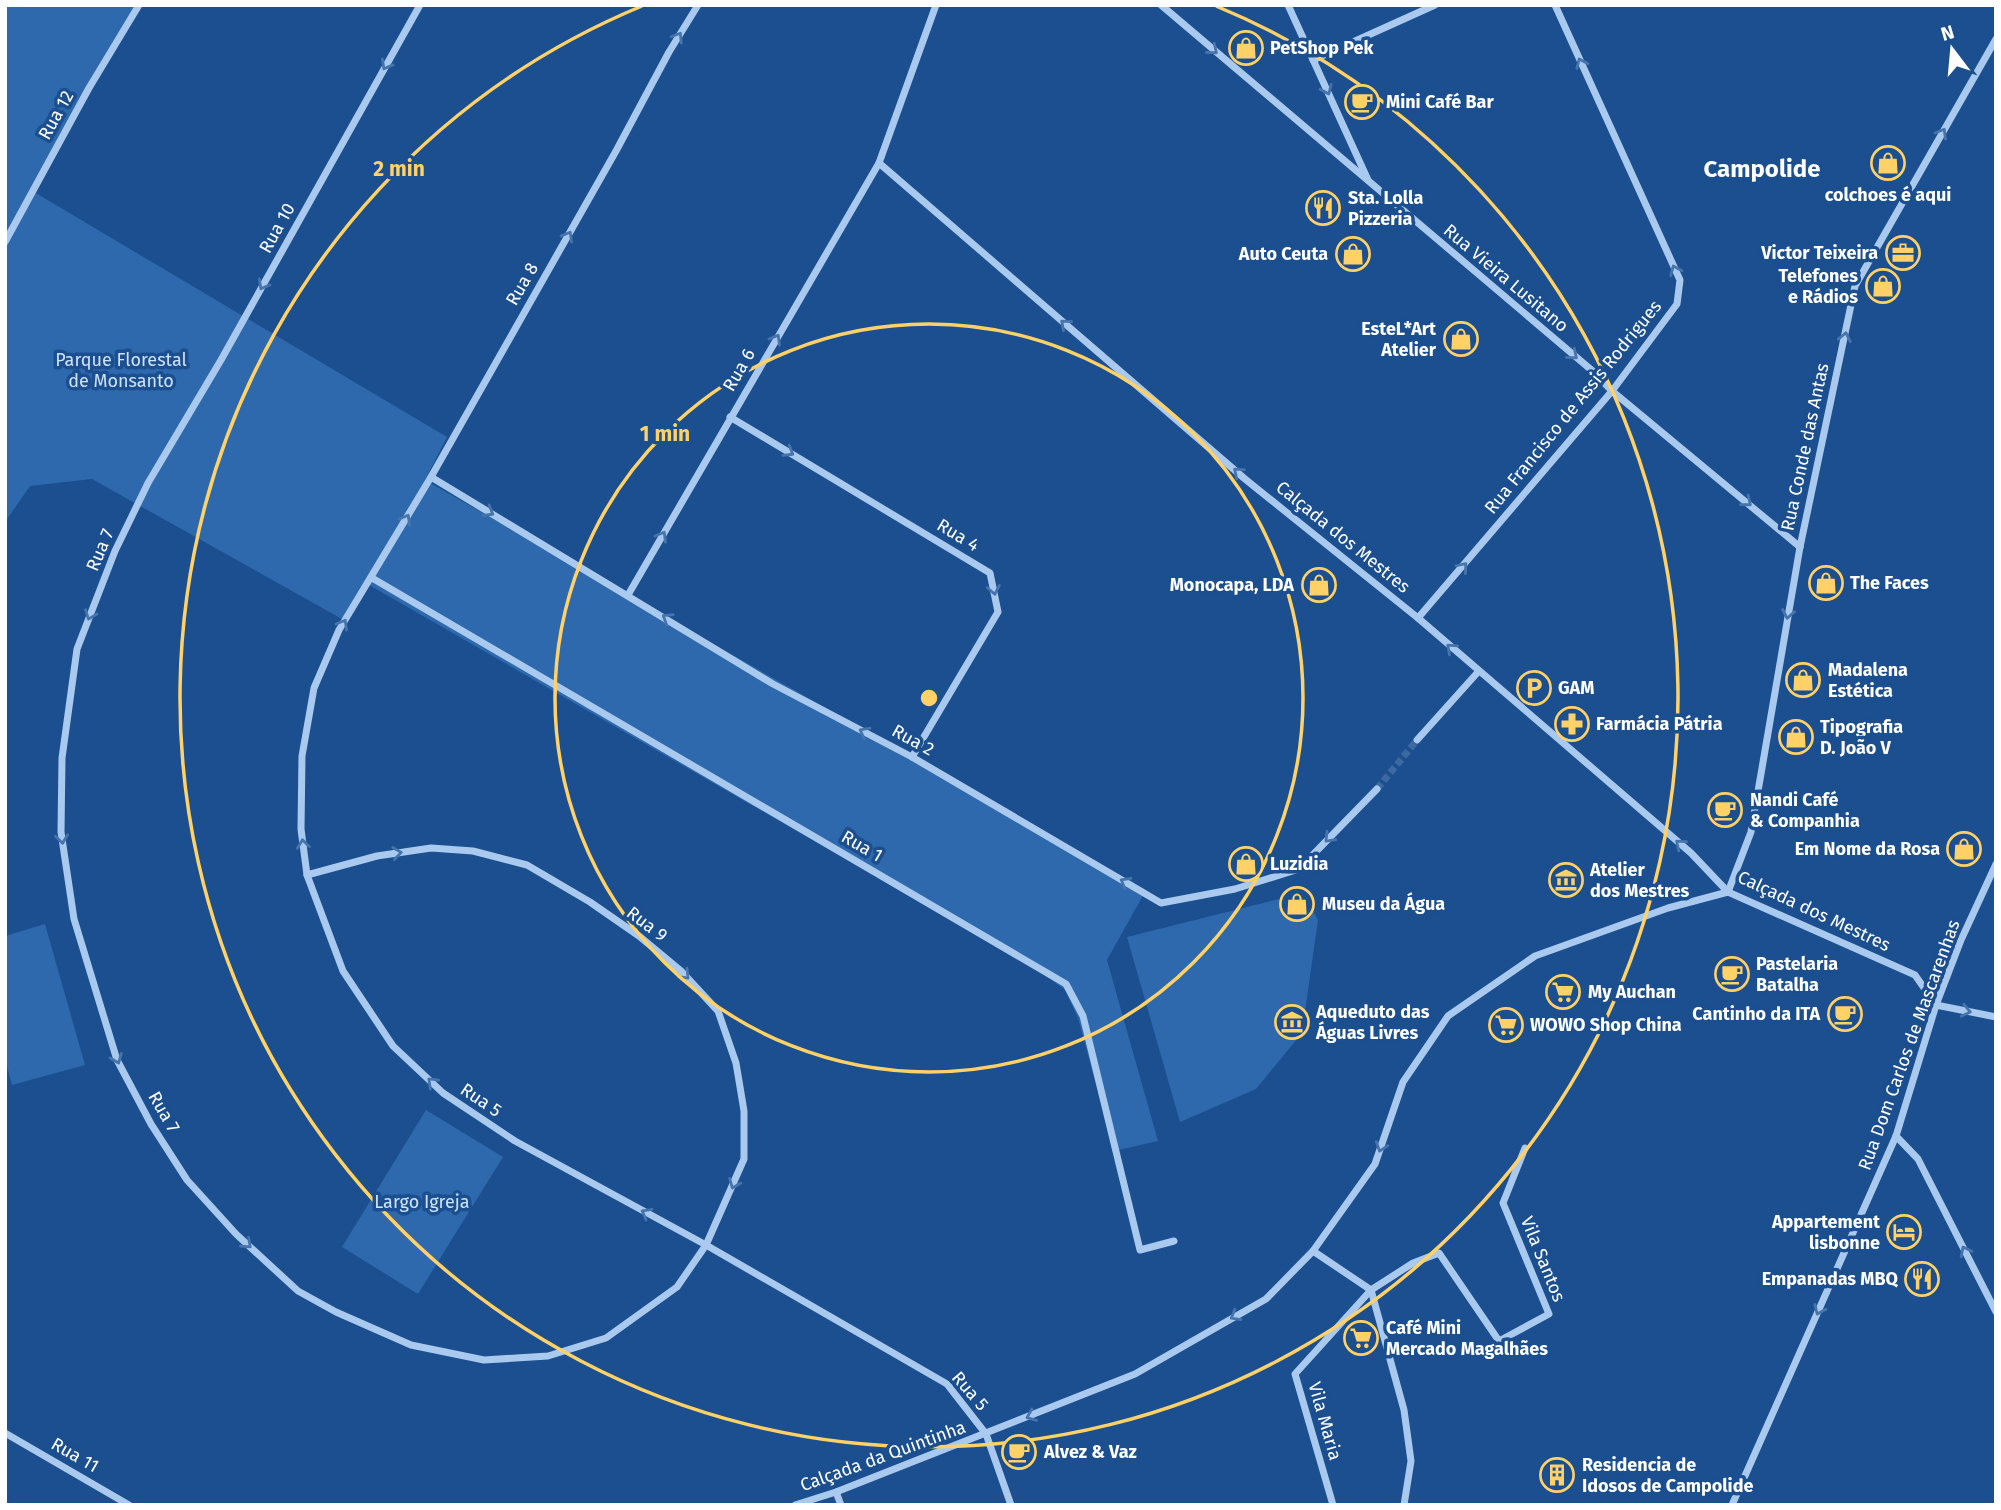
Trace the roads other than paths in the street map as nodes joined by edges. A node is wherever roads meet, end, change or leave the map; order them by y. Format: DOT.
graph roads {
  1 [pos="139,5"];
  2 [pos="419,5"];
  3 [pos="698,5"];
  4 [pos="936,5"];
  5 [pos="1161,5"];
  6 [pos="1288,5"];
  7 [pos="1434,5"];
  8 [pos="1555,5"];
  9 [pos="1996,39"];
  10 [pos="1313,60"];
  11 [pos="879,163"];
  12 [pos="1370,184"];
  13 [pos="5,242"];
  14 [pos="1612,391"];
  15 [pos="730,417"];
  16 [pos="159,464"];
  17 [pos="431,477"];
  18 [pos="1800,547"];
  19 [pos="372,578"];
  20 [pos="628,595"];
  21 [pos="1418,618"];
  22 [pos="1478,672"];
  23 [pos="1417,740"];
  24 [pos="912,757"];
  25 [pos="1377,789"];
  26 [pos="1996,864"];
  27 [pos="307,875"];
  28 [pos="1728,892"];
  29 [pos="1936,1004"];
  30 [pos="1996,1017"];
  31 [pos="1896,1136"];
  32 [pos="1525,1148"];
  33 [pos="1174,1241"];
  34 [pos="706,1245"];
  35 [pos="1313,1251"];
  36 [pos="1371,1290"];
  37 [pos="1996,1312"];
  38 [pos="5,1433"];
  39 [pos="986,1434"];
  40 [pos="836,1492"];
  41 [pos="129,1505"];
  42 [pos="795,1505"];
  43 [pos="841,1505"];
  44 [pos="1011,1505"];
  45 [pos="1333,1505"];
  46 [pos="1404,1505"];
  47 [pos="1732,1505"];
  1 -- 13 [label="street, Rua 12"];
  2 -- 16 [label="street, Rua 10, one-way"];
  17 -- 3 [label="street, Rua 8, one-way"];
  4 -- 11 [label="street"];
  5 -- 12 [label="street, Rua Vieira Lusitano, one-way"];
  6 -- 10 [label="street"];
  7 -- 10 [label="street"];
  14 -- 8 [label="street, Rua Francisco de Assis Rodrigues, one-way"];
  18 -- 9 [label="street, Rua Conde das Antas, one-way"];
  10 -- 12 [label="street, one-way"];
  15 -- 11 [label="street, Rua 6, one-way"];
  21 -- 11 [label="street, Calçada dos Mestres, one-way"];
  12 -- 14 [label="street, Rua Vieira Lusitano, one-way"];
  14 -- 18 [label="street, Rua Vieira Lusitano, one-way"];
  21 -- 14 [label="street, Rua Francisco de Assis Rodrigues, one-way"];
  20 -- 15 [label="street, Rua 6, one-way"];
  15 -- 24 [label="street, Rua 4, one-way"];
  16 -- 34 [label="street, Rua 7, one-way"];
  19 -- 17 [label="street, Rua 8, one-way"];
  17 -- 20 [label="street, Rua 2, one-way"];
  18 -- 28 [label="street, Rua Conde das Antas, one-way"];
  27 -- 19 [label="street, Rua 5, one-way"];
  19 -- 33 [label="street, Rua 1"];
  24 -- 20 [label="street, Rua 2, one-way"];
  22 -- 21 [label="street, Calçada dos Mestres, one-way"];
  22 -- 23 [label="street"];
  28 -- 22 [label="street, Calçada dos Mestres, one-way"];
  25 -- 24 [label="street, Rua 2, one-way"];
  26 -- 29 [label="street, Rua Dom Carlos de Mascarenhas"];
  34 -- 27 [label="street, Rua 5, one-way"];
  27 -- 34 [label="street, Rua 9, one-way"];
  28 -- 29 [label="street, Calçada dos Mestres"];
  28 -- 35 [label="street, Calçada da Quintinha, one-way"];
  29 -- 30 [label="street, one-way"];
  29 -- 31 [label="street, Rua Dom Carlos de Mascarenhas"];
  37 -- 31 [label="street, one-way"];
  31 -- 47 [label="street, Rua Dom Carlos de Mascarenhas, one-way"];
  32 -- 36 [label="street, Vila Santos"];
  34 -- 39 [label="street, Rua 5"];
  35 -- 36 [label="street"];
  35 -- 39 [label="street, Calçada da Quintinha, one-way"];
  36 -- 45 [label="street, Vila Maria"];
  36 -- 46 [label="street"];
  38 -- 41 [label="street, Rua 11"];
  39 -- 40 [label="street, Calçada da Quintinha"];
  39 -- 44 [label="street, Rua 5"];
  40 -- 42 [label="street, Calçada da Quintinha"];
  40 -- 43 [label="street"];
}
